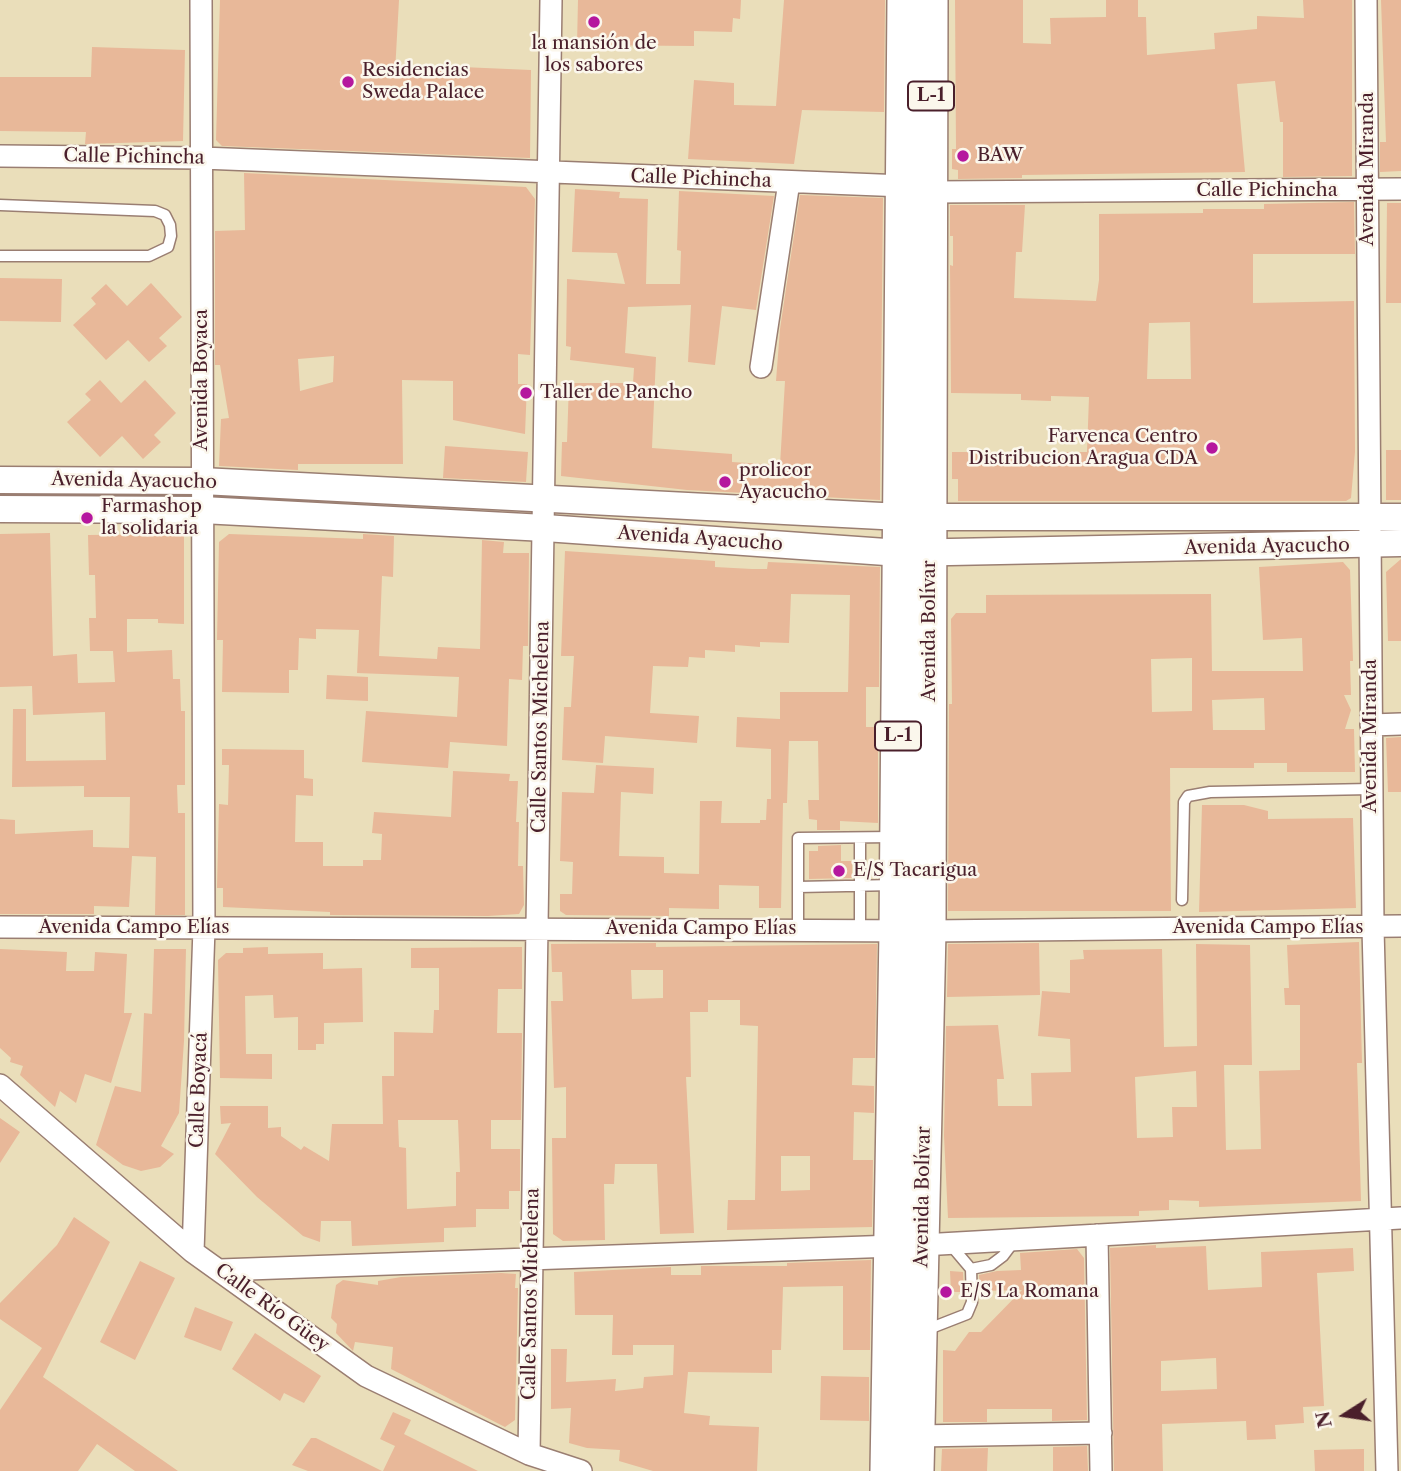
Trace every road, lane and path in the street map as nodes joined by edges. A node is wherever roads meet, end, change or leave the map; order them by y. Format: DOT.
graph roads {
  1 [pos="201,0"];
  2 [pos="551,0"];
  3 [pos="904,0"];
  4 [pos="931,0"];
  5 [pos="1366,0"];
  6 [pos="0,156"];
  7 [pos="202,158"];
  8 [pos="549,174"];
  9 [pos="789,182"];
  10 [pos="918,189"];
  11 [pos="1401,189"];
  12 [pos="1368,190"];
  13 [pos="0,205"];
  14 [pos="0,256"];
  15 [pos="761,367"];
  16 [pos="0,480"];
  17 [pos="202,481"];
  18 [pos="545,497"];
  19 [pos="0,509"];
  20 [pos="202,510"];
  21 [pos="916,517"];
  22 [pos="1401,517"];
  23 [pos="545,528"];
  24 [pos="1369,532"];
  25 [pos="1401,543"];
  26 [pos="915,553"];
  27 [pos="1401,724"];
  28 [pos="1371,725"];
  29 [pos="1371,789"];
  30 [pos="897,837"];
  31 [pos="860,838"];
  32 [pos="897,885"];
  33 [pos="860,886"];
  34 [pos="798,887"];
  35 [pos="1182,900"];
  36 [pos="1401,926"];
  37 [pos="0,927"];
  38 [pos="204,928"];
  39 [pos="1373,928"];
  40 [pos="536,929"];
  41 [pos="798,929"];
  42 [pos="860,930"];
  43 [pos="913,931"];
  44 [pos="0,1085"];
  45 [pos="1390,1218"];
  46 [pos="1097,1235"];
  47 [pos="1015,1240"];
  48 [pos="889,1244"];
  49 [pos="935,1244"];
  50 [pos="193,1252"];
  51 [pos="532,1260"];
  52 [pos="971,1269"];
  53 [pos="219,1270"];
  54 [pos="920,1332"];
  55 [pos="1101,1433"];
  56 [pos="917,1436"];
  57 [pos="528,1454"];
  58 [pos="581,1471"];
  59 [pos="887,1471"];
  60 [pos="917,1471"];
  61 [pos="1101,1471"];
  62 [pos="1387,1471"];
  1 -- 7 [label="street, Avenida Boyaca"];
  2 -- 8 [label="street, Calle Santos Michelena"];
  3 -- 10 [label="main road, Avenida Bolívar / L-1"];
  4 -- 10 [label="main road, Avenida Bolívar / L-1"];
  5 -- 12 [label="street, Avenida Miranda"];
  6 -- 7 [label="street, Calle Pichincha"];
  7 -- 8 [label="street, Calle Pichincha"];
  7 -- 17 [label="street, Avenida Boyaca"];
  8 -- 9 [label="street, Calle Pichincha"];
  8 -- 18 [label="street, Calle Santos Michelena"];
  9 -- 10 [label="street, Calle Pichincha"];
  9 -- 15 [label="street"];
  10 -- 12 [label="street, Calle Pichincha"];
  10 -- 21 [label="main road, Avenida Bolívar / L-1"];
  11 -- 12 [label="street, Calle Pichincha"];
  12 -- 24 [label="street, Avenida Miranda"];
  13 -- 14 [label="lane"];
  16 -- 17 [label="street, Avenida Ayacucho"];
  17 -- 18 [label="street, Avenida Ayacucho"];
  17 -- 20 [label="street, Avenida Boyaca"];
  18 -- 21 [label="street, Avenida Ayacucho"];
  18 -- 23 [label="street, Calle Santos Michelena"];
  19 -- 20 [label="street, Avenida Ayacucho"];
  20 -- 23 [label="street, Avenida Ayacucho"];
  20 -- 38 [label="street, Avenida Boyaca"];
  21 -- 24 [label="street, Avenida Ayacucho"];
  21 -- 26 [label="main road, Avenida Bolívar / L-1"];
  22 -- 24 [label="street, Avenida Ayacucho"];
  23 -- 26 [label="street, Avenida Ayacucho"];
  23 -- 40 [label="street, Calle Santos Michelena"];
  24 -- 25 [label="street, Avenida Ayacucho"];
  24 -- 26 [label="street, Avenida Ayacucho"];
  24 -- 28 [label="street, Avenida Miranda"];
  26 -- 30 [label="main road, Avenida Bolívar / L-1"];
  26 -- 43 [label="main road, Avenida Bolívar / L-1"];
  27 -- 28 [label="street"];
  28 -- 29 [label="street, Avenida Miranda"];
  29 -- 35 [label="lane"];
  29 -- 39 [label="street, Avenida Miranda"];
  30 -- 31 [label="lane"];
  30 -- 32 [label="main road, Avenida Bolívar / L-1"];
  31 -- 33 [label="lane"];
  31 -- 34 [label="lane"];
  32 -- 33 [label="lane"];
  32 -- 43 [label="main road, Avenida Bolívar / L-1"];
  33 -- 34 [label="lane"];
  33 -- 42 [label="lane"];
  34 -- 41 [label="lane"];
  36 -- 39 [label="street, Avenida Campo Elías"];
  37 -- 38 [label="street, Avenida Campo Elías"];
  38 -- 40 [label="street, Avenida Campo Elías"];
  38 -- 50 [label="street, Calle Boyacá"];
  39 -- 43 [label="street, Avenida Campo Elías"];
  39 -- 45 [label="street, Avenida Miranda"];
  40 -- 41 [label="street, Avenida Campo Elías"];
  40 -- 51 [label="street, Calle Santos Michelena"];
  41 -- 42 [label="street, Avenida Campo Elías"];
  42 -- 43 [label="street, Avenida Campo Elías"];
  43 -- 48 [label="main road, Avenida Bolívar / L-1"];
  43 -- 49 [label="main road, Avenida Bolívar / L-1"];
  44 -- 50 [label="street, Calle Río Güey"];
  45 -- 46 [label="street"];
  45 -- 62 [label="street, Avenida Miranda"];
  46 -- 47 [label="street"];
  46 -- 55 [label="street"];
  47 -- 49 [label="street"];
  47 -- 52 [label="lane"];
  48 -- 49 [label="street"];
  48 -- 51 [label="street"];
  48 -- 59 [label="main road, Avenida Bolívar / L-1"];
  49 -- 52 [label="lane"];
  49 -- 54 [label="main road, Avenida Bolívar / L-1"];
  50 -- 53 [label="street, Calle Río Güey"];
  51 -- 53 [label="street"];
  51 -- 57 [label="street, Calle Santos Michelena"];
  52 -- 54 [label="lane"];
  53 -- 57 [label="street, Calle Río Güey"];
  54 -- 56 [label="main road, Avenida Bolívar / L-1"];
  55 -- 56 [label="street"];
  55 -- 61 [label="street"];
  56 -- 60 [label="main road, Avenida Bolívar / L-1"];
  57 -- 58 [label="street, Calle Río Güey"];
}
